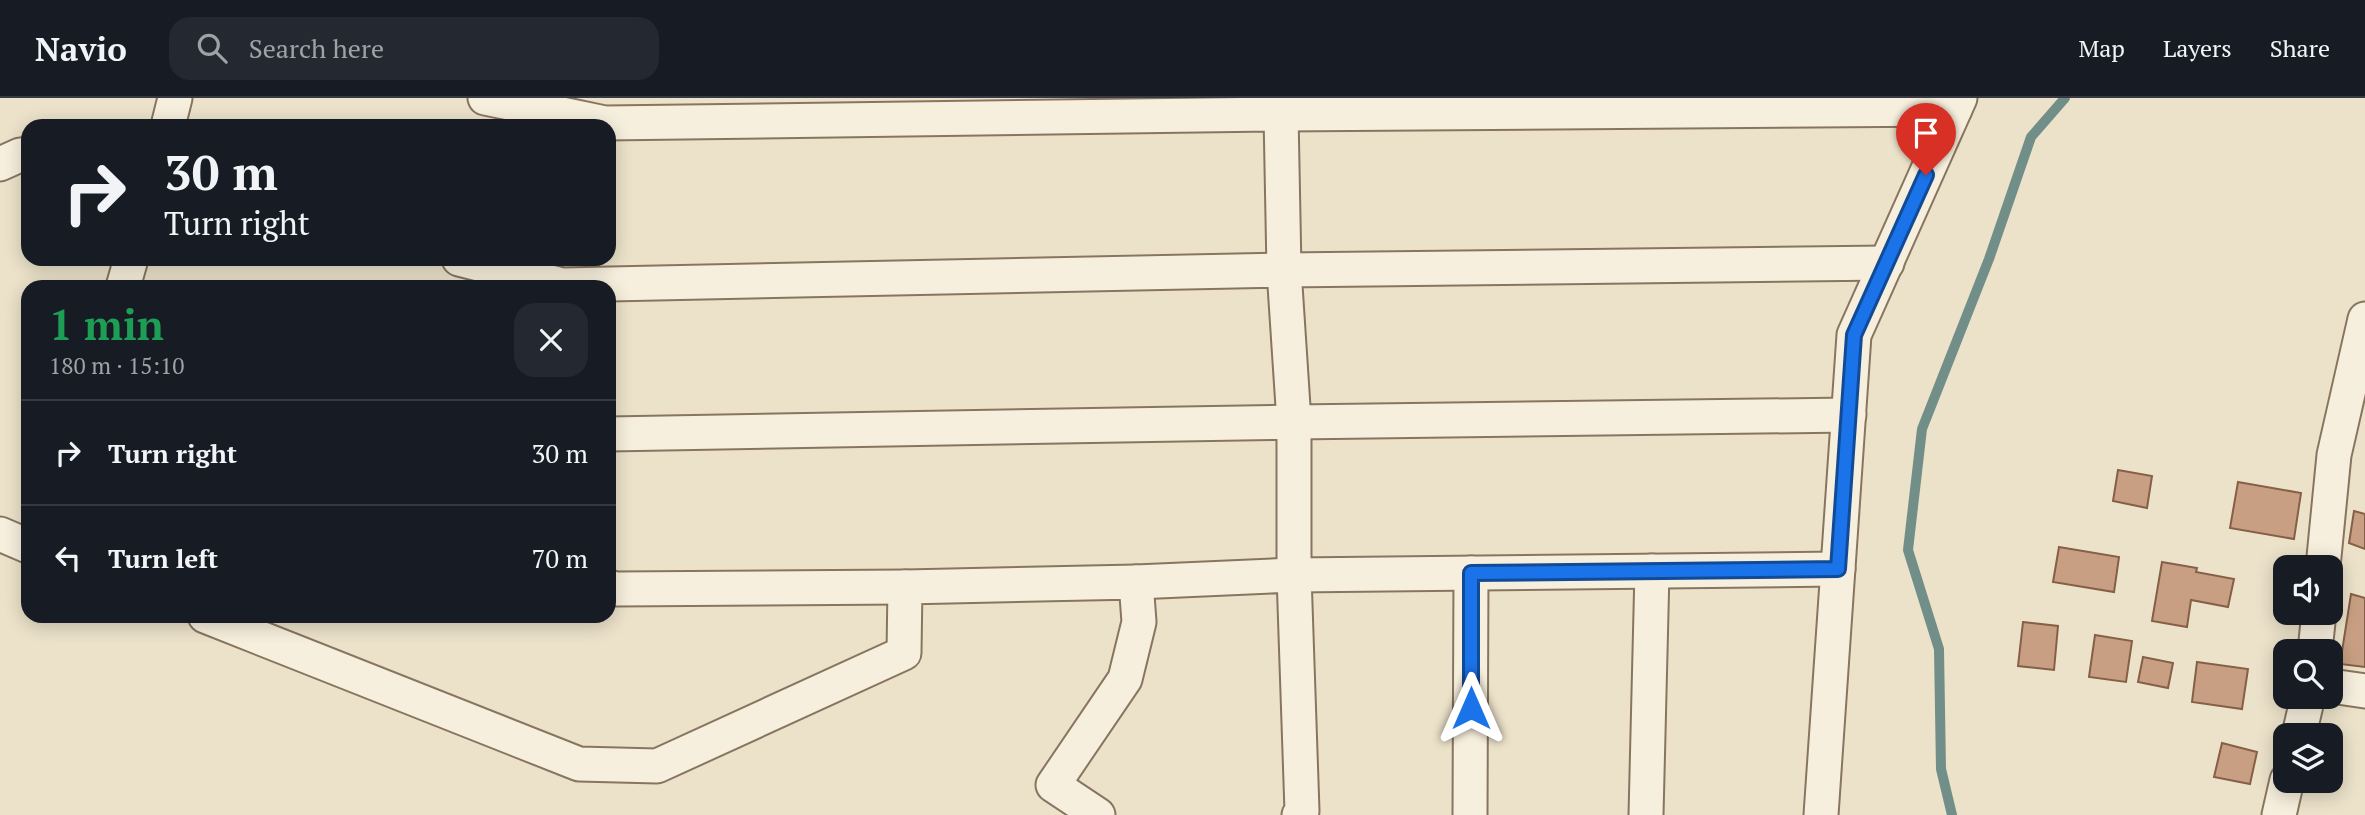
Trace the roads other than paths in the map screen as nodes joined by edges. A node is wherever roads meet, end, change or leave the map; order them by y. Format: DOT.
graph roads {
  1 [pos="175,98"];
  2 [pos="485,98"];
  3 [pos="1958,104"];
  4 [pos="1281,106"];
  5 [pos="170,119"];
  6 [pos="586,119"];
  7 [pos="616,123"];
  8 [pos="21,155"];
  9 [pos="0,164"];
  10 [pos="1887,263"];
  11 [pos="487,266"];
  12 [pos="1284,270"];
  13 [pos="542,280"];
  14 [pos="616,284"];
  15 [pos="2365,319"];
  16 [pos="1849,415"];
  17 [pos="1294,422"];
  18 [pos="616,434"];
  19 [pos="0,534"];
  20 [pos="21,543"];
  21 [pos="2324,555"];
  22 [pos="1838,569"];
  23 [pos="1652,571"];
  24 [pos="1471,573"];
  25 [pos="1294,575"];
  26 [pos="1136,582"];
  27 [pos="905,587"];
  28 [pos="616,588"];
  29 [pos="223,623"];
  30 [pos="2343,688"];
  31 [pos="2365,691"];
  32 [pos="2284,793"];
  33 [pos="1098,815"];
  34 [pos="1299,815"];
  35 [pos="1470,815"];
  36 [pos="1646,815"];
  37 [pos="1821,815"];
  38 [pos="2279,815"];
  1 -- 5 [label="street"];
  2 -- 6 [label="street"];
  3 -- 4 [label="street"];
  3 -- 10 [label="street"];
  4 -- 7 [label="street"];
  4 -- 12 [label="street"];
  8 -- 9 [label="street"];
  10 -- 12 [label="street"];
  10 -- 16 [label="street"];
  11 -- 13 [label="street"];
  12 -- 14 [label="street"];
  12 -- 17 [label="street"];
  15 -- 21 [label="street"];
  16 -- 17 [label="street"];
  16 -- 22 [label="street"];
  17 -- 18 [label="street"];
  17 -- 25 [label="street"];
  19 -- 20 [label="street"];
  22 -- 23 [label="street"];
  22 -- 37 [label="street"];
  23 -- 24 [label="street"];
  23 -- 36 [label="street"];
  24 -- 25 [label="street"];
  24 -- 35 [label="street"];
  25 -- 26 [label="street"];
  25 -- 34 [label="street"];
  26 -- 27 [label="street"];
  26 -- 33 [label="street"];
  27 -- 28 [label="street"];
  27 -- 29 [label="street"];
  30 -- 31 [label="street"];
  32 -- 38 [label="street"];
}
